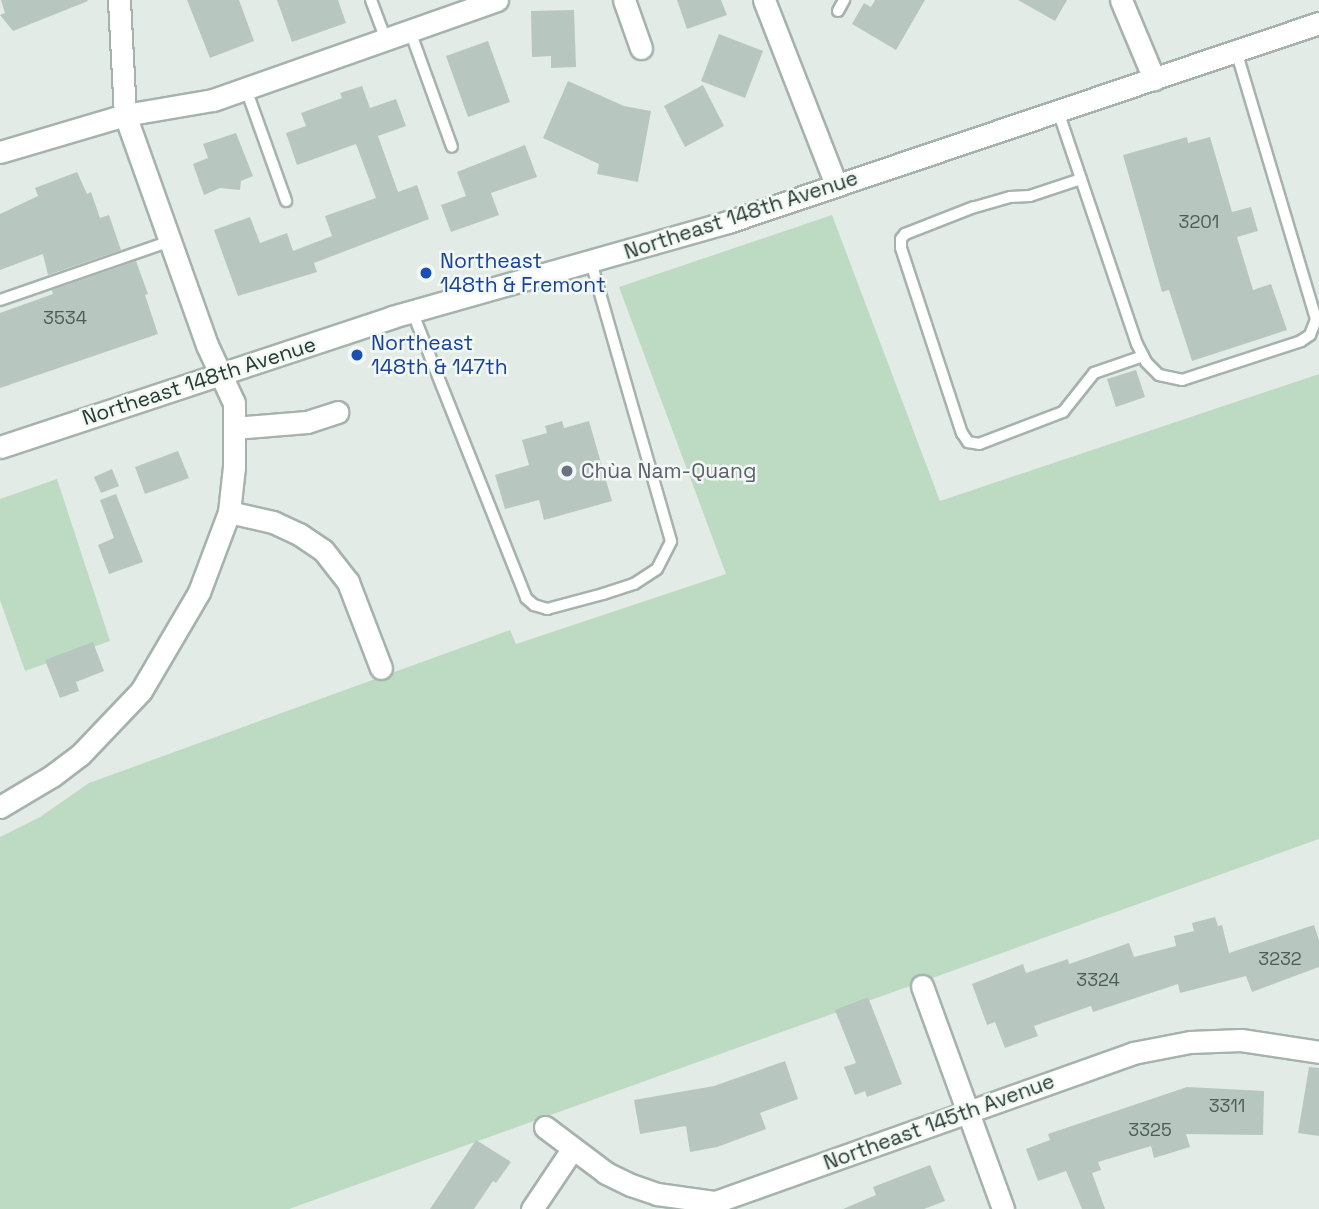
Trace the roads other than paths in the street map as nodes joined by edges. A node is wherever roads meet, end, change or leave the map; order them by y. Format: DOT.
graph roads {
  1 [pos="119,0"];
  2 [pos="371,0"];
  3 [pos="496,0"];
  4 [pos="624,0"];
  5 [pos="764,0"];
  6 [pos="844,0"];
  7 [pos="1121,0"];
  8 [pos="838,11"];
  9 [pos="1319,23"];
  10 [pos="410,31"];
  11 [pos="386,40"];
  12 [pos="641,48"];
  13 [pos="1236,51"];
  14 [pos="1154,79"];
  15 [pos="247,89"];
  16 [pos="1058,111"];
  17 [pos="125,115"];
  18 [pos="452,146"];
  19 [pos="0,152"];
  20 [pos="1081,179"];
  21 [pos="835,185"];
  22 [pos="286,201"];
  23 [pos="170,241"];
  24 [pos="591,262"];
  25 [pos="0,300"];
  26 [pos="412,311"];
  27 [pos="1143,356"];
  28 [pos="220,373"];
  29 [pos="337,412"];
  30 [pos="234,428"];
  31 [pos="0,447"];
  32 [pos="229,512"];
  33 [pos="380,668"];
  34 [pos="0,807"];
  35 [pos="922,986"];
  36 [pos="1319,1052"];
  37 [pos="967,1111"];
  38 [pos="545,1126"];
  39 [pos="573,1148"];
  40 [pos="716,1205"];
  41 [pos="532,1209"];
  42 [pos="1003,1209"];
  1 -- 17 [label="street"];
  2 -- 11 [label="lane"];
  3 -- 10 [label="street"];
  4 -- 12 [label="street"];
  5 -- 21 [label="street"];
  6 -- 8 [label="lane"];
  7 -- 14 [label="street"];
  9 -- 13 [label="street, Northeast 148th Avenue"];
  10 -- 11 [label="street"];
  10 -- 18 [label="lane"];
  11 -- 15 [label="street"];
  13 -- 14 [label="street, Northeast 148th Avenue"];
  13 -- 27 [label="lane"];
  14 -- 16 [label="street, Northeast 148th Avenue"];
  15 -- 17 [label="street"];
  15 -- 22 [label="lane"];
  16 -- 20 [label="lane"];
  16 -- 21 [label="street, Northeast 148th Avenue"];
  17 -- 19 [label="street"];
  17 -- 23 [label="street"];
  20 -- 27 [label="lane"];
  20 -- 27 [label="lane"];
  21 -- 24 [label="street, Northeast 148th Avenue"];
  23 -- 25 [label="lane"];
  23 -- 28 [label="street"];
  24 -- 26 [label="street, Northeast 148th Avenue"];
  24 -- 26 [label="lane"];
  26 -- 28 [label="street, Northeast 148th Avenue"];
  28 -- 30 [label="street"];
  28 -- 31 [label="street, Northeast 148th Avenue"];
  29 -- 30 [label="street"];
  30 -- 32 [label="street"];
  32 -- 33 [label="street"];
  32 -- 34 [label="street"];
  35 -- 37 [label="street"];
  36 -- 37 [label="street, Northeast 145th Avenue"];
  37 -- 40 [label="street, Northeast 145th Avenue"];
  37 -- 42 [label="street"];
  38 -- 39 [label="street, Northeast 145th Avenue"];
  39 -- 40 [label="street, Northeast 145th Avenue"];
  39 -- 41 [label="street"];
}
